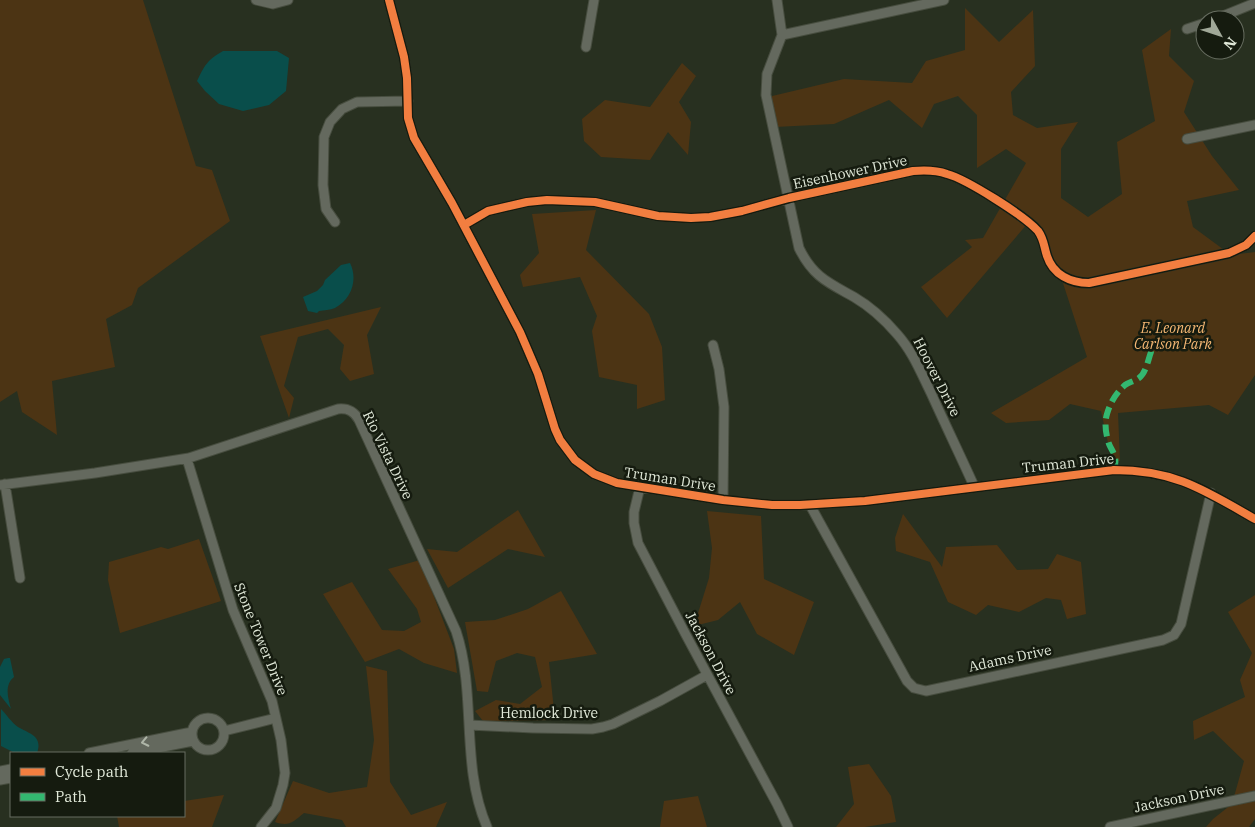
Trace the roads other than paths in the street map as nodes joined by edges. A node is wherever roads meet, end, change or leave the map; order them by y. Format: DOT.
graph roads {
  1 [pos="256,0"];
  2 [pos="288,0"];
  3 [pos="389,0"];
  4 [pos="594,0"];
  5 [pos="777,0"];
  6 [pos="944,0"];
  7 [pos="1255,2"];
  8 [pos="1236,10"];
  9 [pos="1195,26"];
  10 [pos="1187,29"];
  11 [pos="782,35"];
  12 [pos="586,48"];
  13 [pos="408,101"];
  14 [pos="1255,125"];
  15 [pos="1187,139"];
  16 [pos="789,198"];
  17 [pos="335,222"];
  18 [pos="464,224"];
  19 [pos="1255,236"];
  20 [pos="713,345"];
  21 [pos="187,459"];
  22 [pos="2,485"];
  23 [pos="974,486"];
  24 [pos="640,487"];
  25 [pos="1211,493"];
  26 [pos="722,500"];
  27 [pos="810,505"];
  28 [pos="1255,520"];
  29 [pos="20,578"];
  30 [pos="707,675"];
  31 [pos="276,718"];
  32 [pos="469,725"];
  33 [pos="224,732"];
  34 [pos="193,736"];
  35 [pos="95,752"];
  36 [pos="136,752"];
  37 [pos="1255,796"];
  38 [pos="261,827"];
  39 [pos="487,827"];
  40 [pos="788,827"];
  41 [pos="1110,827"];
  1 -- 2 [label="street"];
  3 -- 13 [label="street, Truman Drive"];
  4 -- 12 [label="street"];
  5 -- 11 [label="street, Hoover Drive"];
  6 -- 11 [label="street"];
  7 -- 8 [label="street"];
  9 -- 10 [label="street"];
  11 -- 16 [label="street, Hoover Drive"];
  13 -- 17 [label="street"];
  13 -- 18 [label="street, Truman Drive"];
  14 -- 15 [label="street"];
  16 -- 18 [label="street, Eisenhower Drive"];
  16 -- 19 [label="street, Eisenhower Drive"];
  16 -- 23 [label="street, Hoover Drive"];
  18 -- 24 [label="street, Truman Drive"];
  20 -- 26 [label="street"];
  21 -- 22 [label="street, Rio Vista Drive"];
  21 -- 31 [label="street, Stone Tower Drive"];
  21 -- 32 [label="street, Rio Vista Drive"];
  22 -- 29 [label="street"];
  23 -- 25 [label="street, Truman Drive"];
  23 -- 27 [label="street, Truman Drive"];
  24 -- 26 [label="street, Truman Drive"];
  24 -- 30 [label="street, Jackson Drive"];
  25 -- 27 [label="street, Adams Drive"];
  25 -- 28 [label="street, Truman Drive"];
  26 -- 27 [label="street, Truman Drive"];
  30 -- 32 [label="street, Hemlock Drive"];
  30 -- 40 [label="street, Jackson Drive"];
  31 -- 33 [label="street"];
  31 -- 38 [label="street, Stone Tower Drive"];
  32 -- 39 [label="street, Rio Vista Drive"];
  33 -- 34 [label="street"];
  33 -- 34 [label="street"];
  34 -- 35 [label="street, one-way"];
  34 -- 36 [label="street"];
  37 -- 41 [label="street, Jackson Drive"];
}
